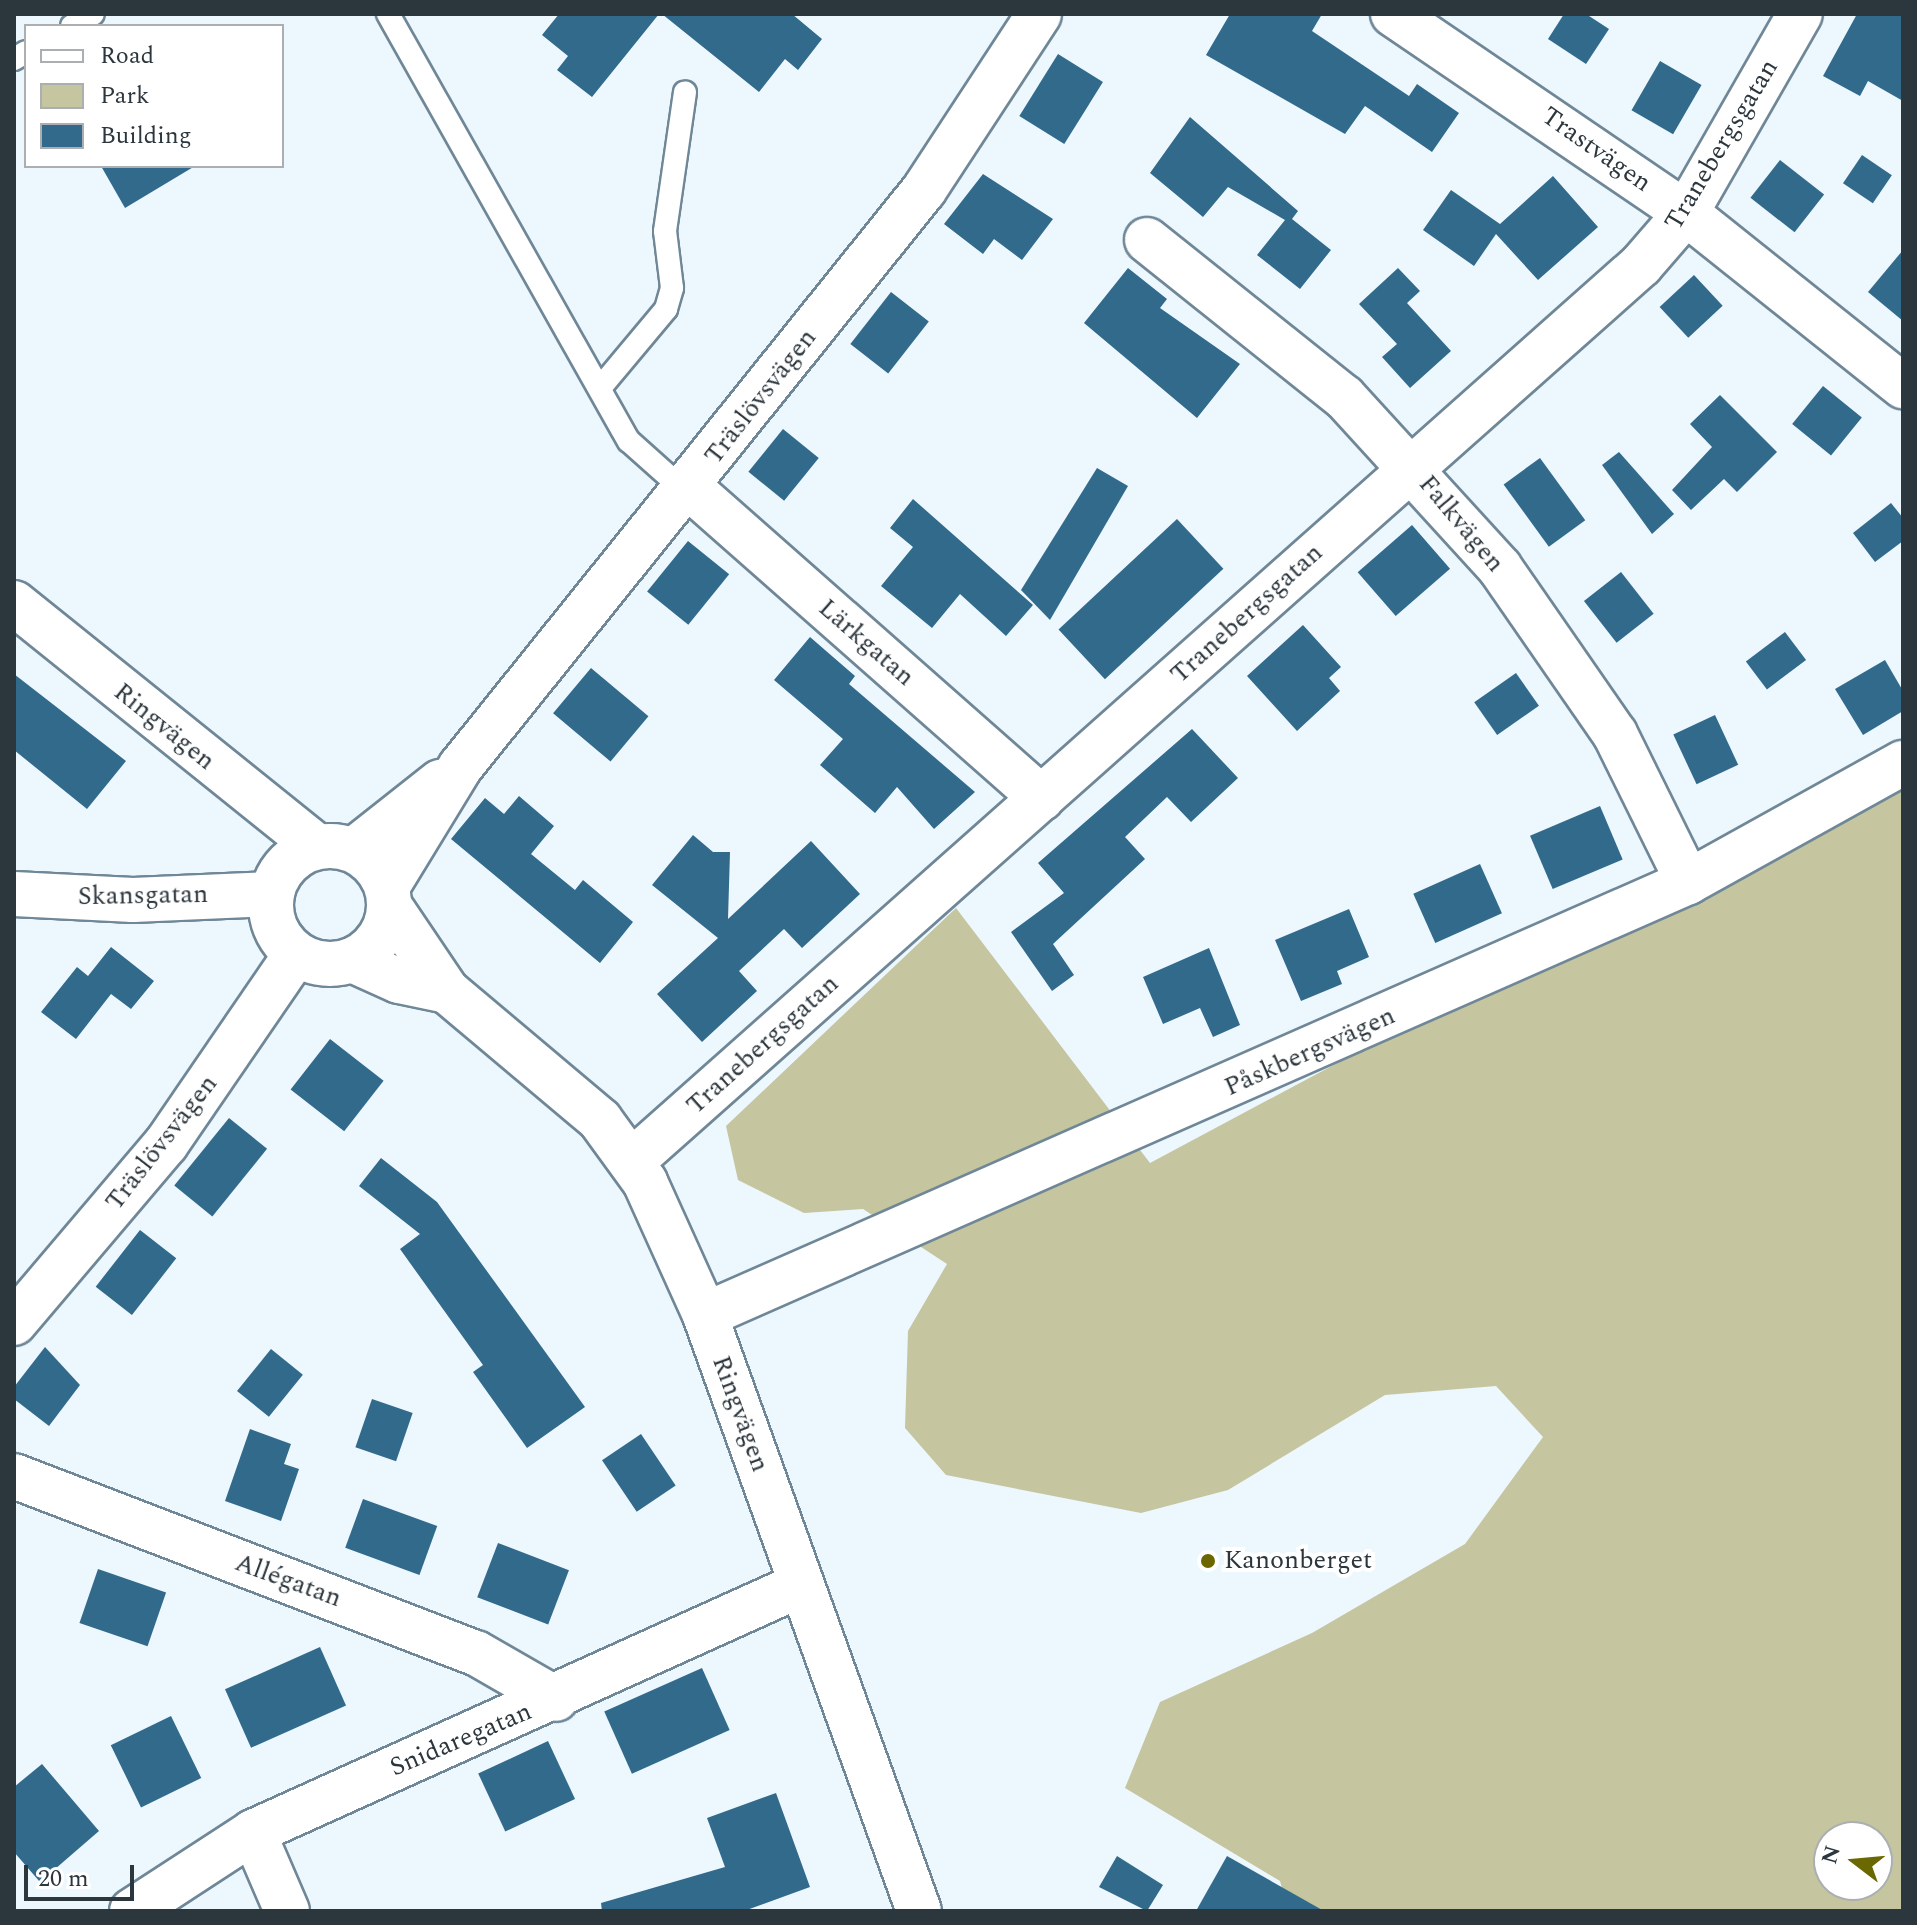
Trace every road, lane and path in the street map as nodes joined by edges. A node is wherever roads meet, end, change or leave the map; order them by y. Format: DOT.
graph roads {
  1 [pos="93,14"];
  2 [pos="388,14"];
  3 [pos="1039,14"];
  4 [pos="1393,14"];
  5 [pos="1800,14"];
  6 [pos="76,24"];
  7 [pos="685,92"];
  8 [pos="1686,213"];
  9 [pos="1147,240"];
  10 [pos="1903,386"];
  11 [pos="600,388"];
  12 [pos="1411,464"];
  13 [pos="688,490"];
  14 [pos="14,603"];
  15 [pos="1903,763"];
  16 [pos="461,766"];
  17 [pos="1042,798"];
  18 [pos="336,849"];
  19 [pos="1688,882"];
  20 [pos="14,894"];
  21 [pos="272,894"];
  22 [pos="388,896"];
  23 [pos="296,954"];
  24 [pos="352,960"];
  25 [pos="447,991"];
  26 [pos="631,1162"];
  27 [pos="705,1315"];
  28 [pos="14,1323"];
  29 [pos="14,1476"];
  30 [pos="800,1585"];
  31 [pos="556,1699"];
  32 [pos="253,1832"];
  33 [pos="132,1911"];
  34 [pos="287,1911"];
  35 [pos="919,1911"];
  1 -- 6 [label="lane"];
  2 -- 11 [label="lane"];
  3 -- 13 [label="street, Träslövsvägen"];
  4 -- 8 [label="street, Trastvägen"];
  5 -- 8 [label="street, Tranebergsgatan"];
  7 -- 11 [label="lane"];
  8 -- 10 [label="street, Trastvägen"];
  8 -- 12 [label="street, Tranebergsgatan"];
  9 -- 12 [label="street, Falkvägen"];
  11 -- 13 [label="lane"];
  12 -- 17 [label="street, Tranebergsgatan"];
  12 -- 19 [label="street, Falkvägen"];
  13 -- 16 [label="street, Träslövsvägen"];
  13 -- 17 [label="street, Lärkgatan"];
  14 -- 18 [label="street, Ringvägen"];
  15 -- 19 [label="street, Påskbergsvägen"];
  16 -- 18 [label="street, Träslövsvägen"];
  16 -- 22 [label="street, Träslövsvägen"];
  17 -- 26 [label="street, Tranebergsgatan"];
  18 -- 21 [label="street"];
  18 -- 22 [label="street"];
  19 -- 27 [label="street, Påskbergsvägen"];
  20 -- 21 [label="street, Skansgatan"];
  21 -- 23 [label="street"];
  22 -- 24 [label="street"];
  22 -- 25 [label="street, Ringvägen"];
  23 -- 24 [label="street"];
  23 -- 28 [label="street, Träslövsvägen"];
  24 -- 25 [label="street, Ringvägen"];
  25 -- 26 [label="street, Ringvägen"];
  26 -- 27 [label="street, Ringvägen"];
  27 -- 30 [label="street, Ringvägen"];
  29 -- 31 [label="street, Allégatan"];
  30 -- 31 [label="street, Snidaregatan"];
  30 -- 35 [label="street, Ringvägen"];
  31 -- 32 [label="street, Snidaregatan"];
  32 -- 33 [label="street, Snidaregatan"];
  32 -- 34 [label="street"];
}
